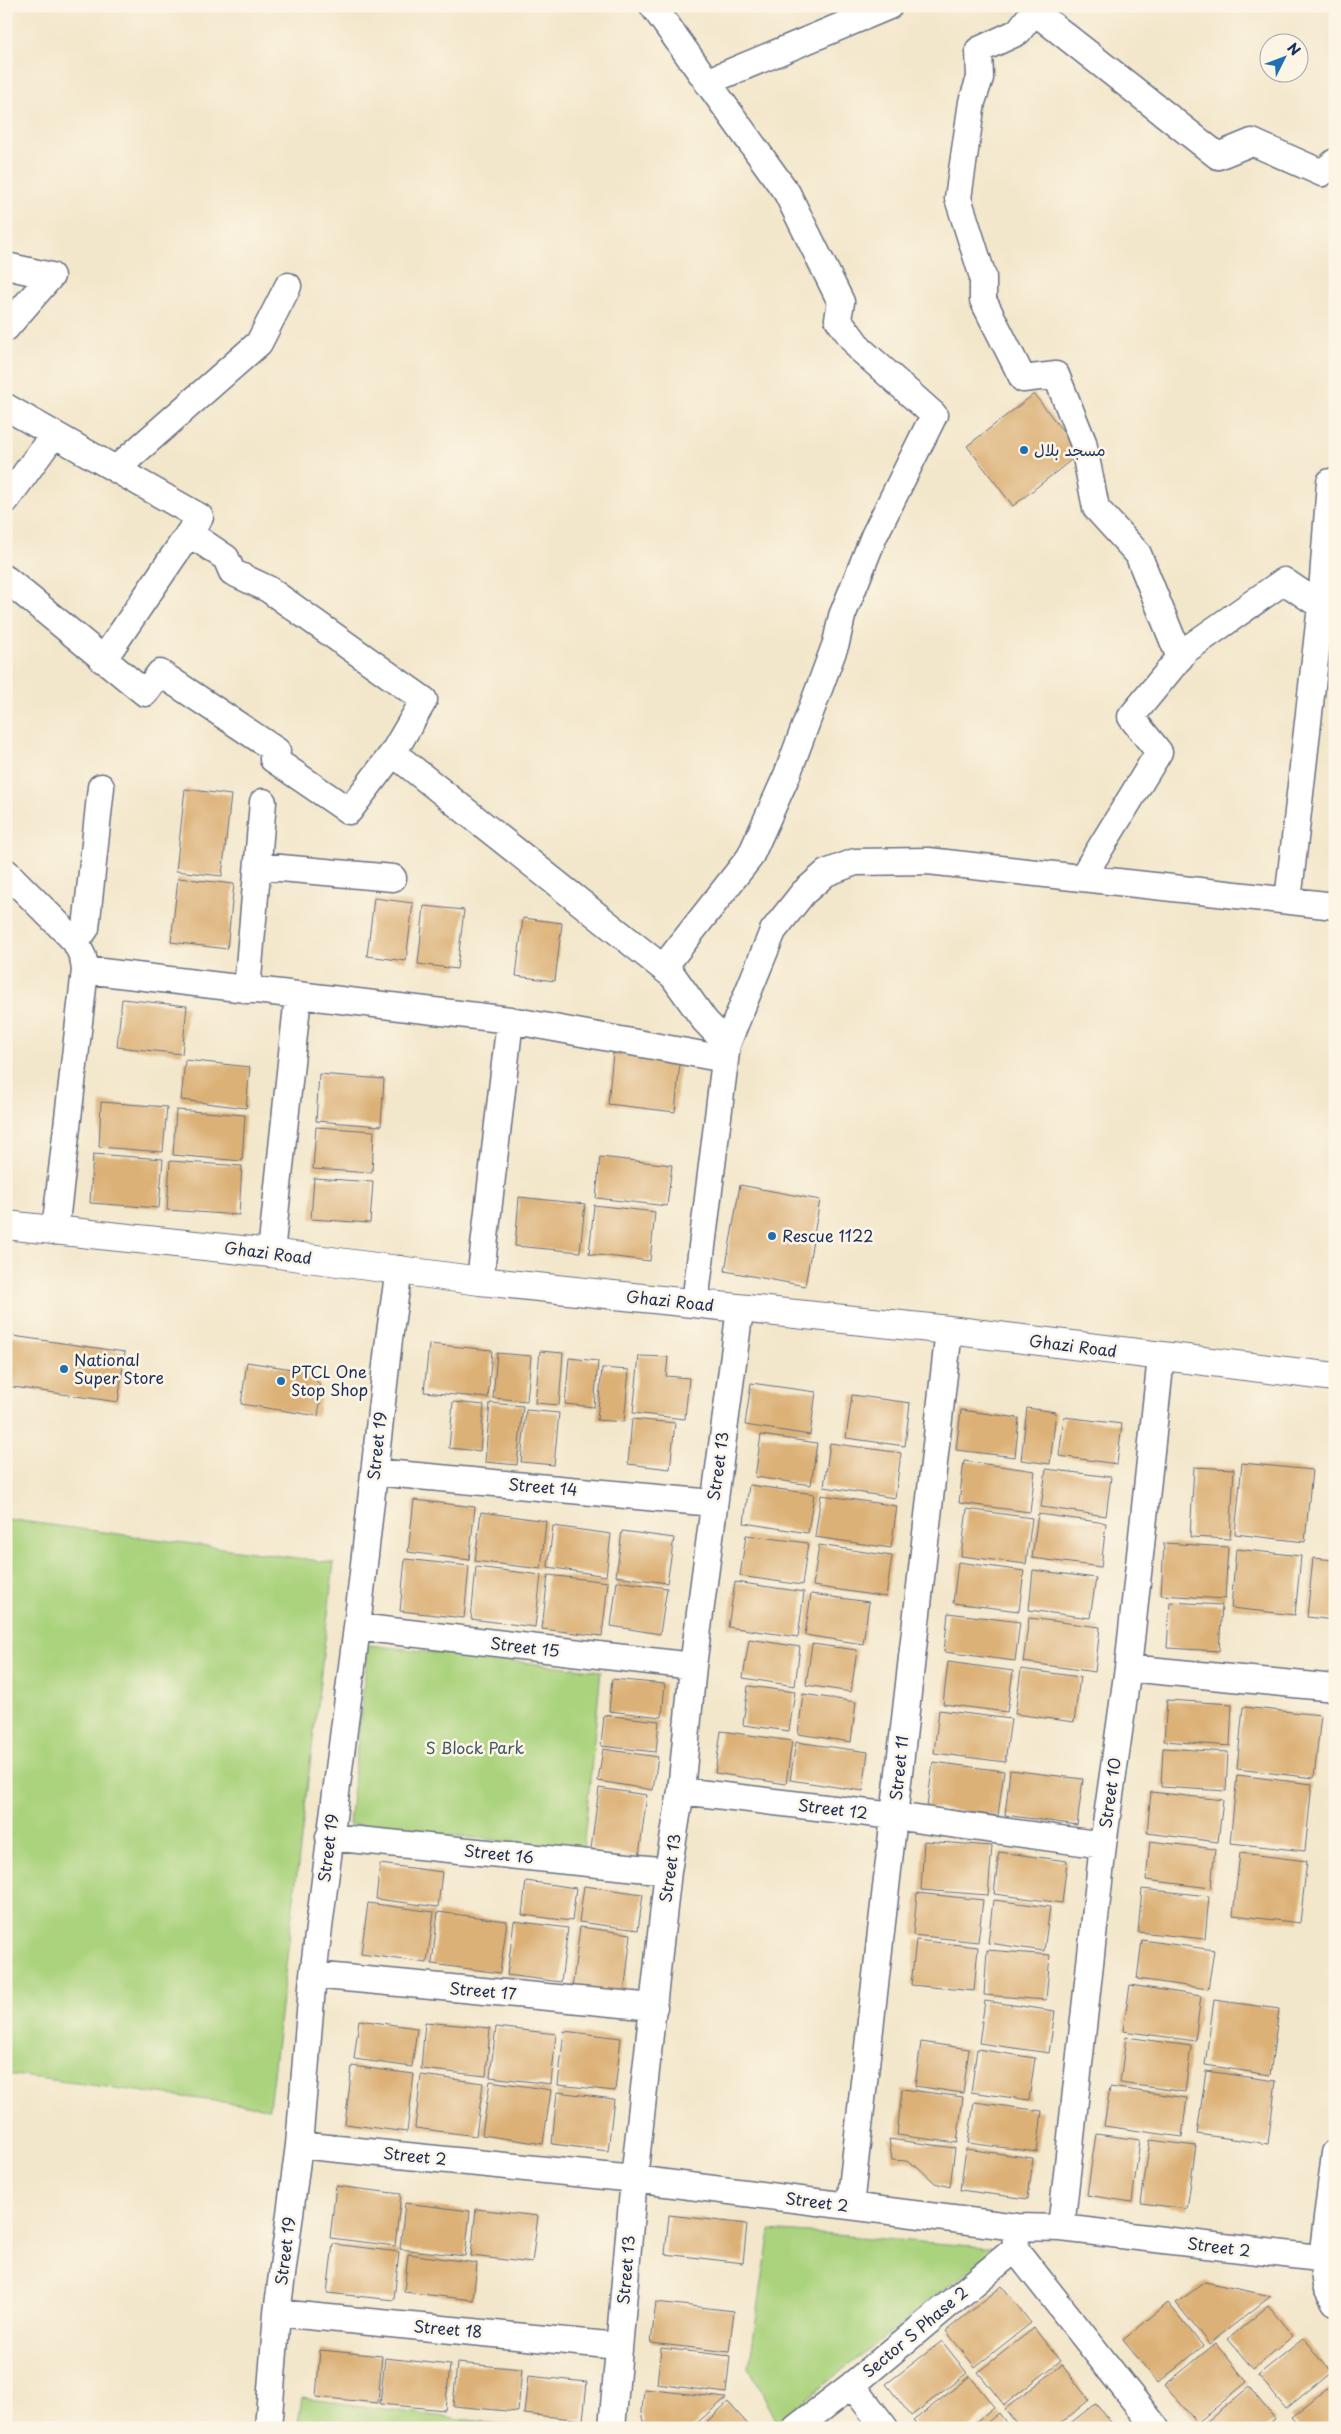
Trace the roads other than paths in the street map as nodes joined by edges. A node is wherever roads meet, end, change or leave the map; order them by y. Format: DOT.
graph roads {
  1 [pos="653,6"];
  2 [pos="889,6"];
  3 [pos="1033,9"];
  4 [pos="707,82"];
  5 [pos="1335,162"];
  6 [pos="6,266"];
  7 [pos="288,286"];
  8 [pos="6,328"];
  9 [pos="6,407"];
  10 [pos="54,434"];
  11 [pos="116,469"];
  12 [pos="1330,482"];
  13 [pos="6,500"];
  14 [pos="189,533"];
  15 [pos="6,580"];
  16 [pos="1321,606"];
  17 [pos="1180,658"];
  18 [pos="103,660"];
  19 [pos="393,753"];
  20 [pos="101,787"];
  21 [pos="263,802"];
  22 [pos="258,866"];
  23 [pos="6,872"];
  24 [pos="393,878"];
  25 [pos="1082,878"];
  26 [pos="1288,901"];
  27 [pos="1335,906"];
  28 [pos="75,941"];
  29 [pos="663,968"];
  30 [pos="85,970"];
  31 [pos="247,990"];
  32 [pos="298,996"];
  33 [pos="510,1020"];
  34 [pos="726,1051"];
  35 [pos="6,1225"];
  36 [pos="55,1231"];
  37 [pos="270,1253"];
  38 [pos="399,1270"];
  39 [pos="480,1281"];
  40 [pos="696,1303"];
  41 [pos="740,1309"];
  42 [pos="949,1330"];
  43 [pos="1161,1357"];
  44 [pos="1335,1377"];
  45 [pos="374,1472"];
  46 [pos="713,1503"];
  47 [pos="357,1627"];
  48 [pos="693,1666"];
  49 [pos="1128,1668"];
  50 [pos="1335,1688"];
  51 [pos="681,1791"];
  52 [pos="894,1816"];
  53 [pos="329,1837"];
  54 [pos="1103,1845"];
  55 [pos="668,1871"];
  56 [pos="313,1975"];
  57 [pos="654,2007"];
  58 [pos="299,2144"];
  59 [pos="1335,2153"];
  60 [pos="634,2179"];
  61 [pos="850,2206"];
  62 [pos="1061,2228"];
  63 [pos="1016,2238"];
  64 [pos="1328,2259"];
  65 [pos="1335,2302"];
  66 [pos="277,2313"];
  67 [pos="618,2346"];
  68 [pos="852,2385"];
  69 [pos="268,2428"];
  70 [pos="612,2428"];
  71 [pos="796,2428"];
  72 [pos="885,2428"];
  73 [pos="1156,2428"];
  1 -- 4 [label="street"];
  2 -- 4 [label="street"];
  3 -- 5 [label="street"];
  3 -- 17 [label="street"];
  4 -- 29 [label="street"];
  6 -- 8 [label="street"];
  7 -- 11 [label="street"];
  9 -- 10 [label="street"];
  10 -- 11 [label="street"];
  10 -- 13 [label="street"];
  11 -- 14 [label="street"];
  12 -- 16 [label="street"];
  14 -- 18 [label="street"];
  14 -- 19 [label="street"];
  15 -- 18 [label="street"];
  16 -- 17 [label="street"];
  16 -- 26 [label="street"];
  17 -- 25 [label="street"];
  18 -- 19 [label="street"];
  19 -- 29 [label="street"];
  20 -- 28 [label="street"];
  21 -- 22 [label="street"];
  22 -- 24 [label="street"];
  22 -- 31 [label="street"];
  23 -- 28 [label="street"];
  25 -- 26 [label="street"];
  25 -- 34 [label="street"];
  26 -- 27 [label="street"];
  28 -- 30 [label="street"];
  29 -- 34 [label="street"];
  30 -- 31 [label="street"];
  30 -- 36 [label="street"];
  31 -- 32 [label="street"];
  32 -- 33 [label="street"];
  32 -- 37 [label="street"];
  33 -- 34 [label="street"];
  33 -- 39 [label="street"];
  34 -- 40 [label="street"];
  35 -- 36 [label="main road, Ghazi Road"];
  36 -- 37 [label="main road, Ghazi Road"];
  37 -- 38 [label="main road, Ghazi Road"];
  38 -- 39 [label="main road, Ghazi Road"];
  38 -- 45 [label="street, Street 19"];
  39 -- 40 [label="main road, Ghazi Road"];
  40 -- 41 [label="main road, Ghazi Road"];
  41 -- 42 [label="main road, Ghazi Road"];
  41 -- 46 [label="street, Street 13"];
  42 -- 43 [label="main road, Ghazi Road"];
  42 -- 52 [label="street, Street 11"];
  43 -- 44 [label="main road, Ghazi Road"];
  43 -- 49 [label="street, Street 10"];
  45 -- 46 [label="street, Street 14"];
  45 -- 47 [label="street, Street 19"];
  46 -- 48 [label="street, Street 13"];
  47 -- 48 [label="street, Street 15"];
  47 -- 53 [label="street, Street 19"];
  48 -- 51 [label="street, Street 13"];
  49 -- 50 [label="street"];
  49 -- 54 [label="street, Street 10"];
  51 -- 52 [label="street, Street 12"];
  51 -- 55 [label="street, Street 13"];
  52 -- 54 [label="street, Street 12"];
  52 -- 61 [label="street, Street 11"];
  53 -- 55 [label="street, Street 16"];
  53 -- 56 [label="street, Street 19"];
  54 -- 62 [label="street, Street 10"];
  55 -- 57 [label="street, Street 13"];
  56 -- 57 [label="street, Street 17"];
  56 -- 58 [label="street, Street 19"];
  57 -- 60 [label="street, Street 13"];
  58 -- 60 [label="street, Street 2"];
  58 -- 66 [label="street, Street 19"];
  59 -- 64 [label="street"];
  60 -- 61 [label="street, Street 2"];
  60 -- 67 [label="street, Street 13"];
  61 -- 63 [label="street, Street 2"];
  62 -- 63 [label="street, Street 2"];
  62 -- 64 [label="street, Street 2"];
  63 -- 68 [label="street, Sector S Phase 2"];
  63 -- 73 [label="street"];
  64 -- 65 [label="street"];
  66 -- 67 [label="street, Street 18"];
  66 -- 69 [label="street, Street 19"];
  67 -- 70 [label="street, Street 13"];
  68 -- 71 [label="street, Sector S Phase 2"];
  68 -- 72 [label="street"];
}
